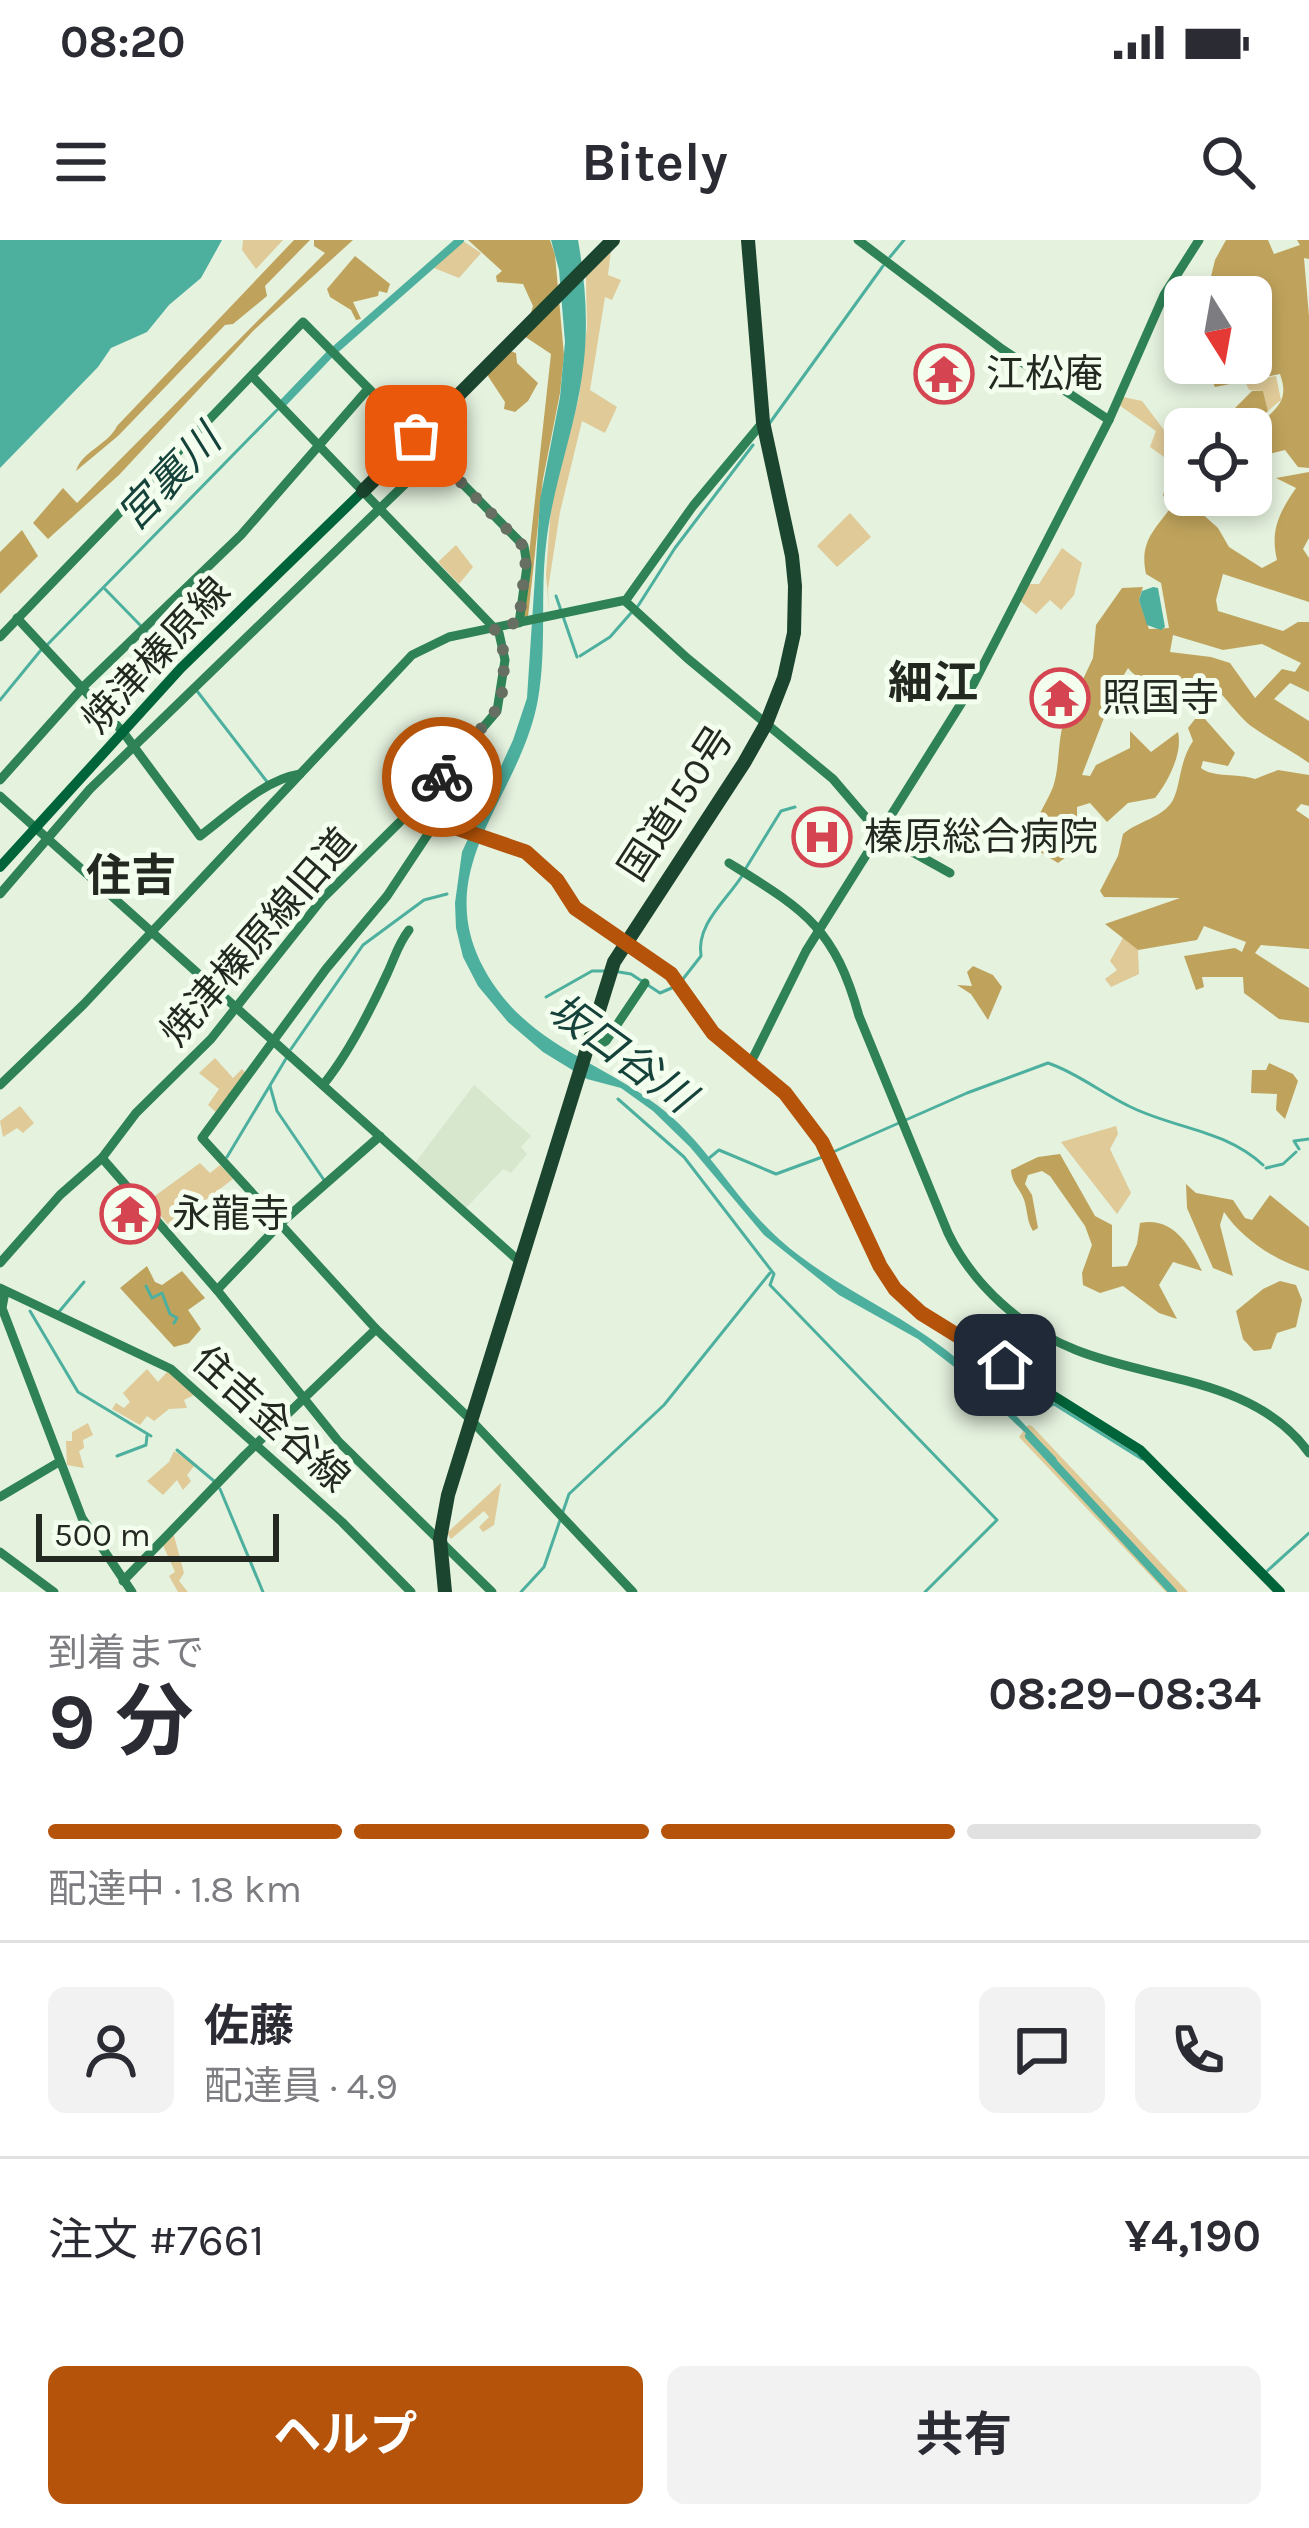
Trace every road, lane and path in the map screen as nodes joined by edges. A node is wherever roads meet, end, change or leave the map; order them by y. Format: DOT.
graph roads {
  1 [pos="613,240"];
  2 [pos="748,240"];
  3 [pos="858,240"];
  4 [pos="1199,240"];
  5 [pos="252,376"];
  6 [pos="368,389"];
  7 [pos="1109,421"];
  8 [pos="763,422"];
  9 [pos="416,436"];
  10 [pos="319,446"];
  11 [pos="434,456"];
  12 [pos="361,490"];
  13 [pos="379,508"];
  14 [pos="625,601"];
  15 [pos="17,618"];
  16 [pos="522,622"];
  17 [pos="494,628"];
  18 [pos="0,637"];
  19 [pos="83,687"];
  20 [pos="766,724"];
  21 [pos="121,730"];
  22 [pos="135,748"];
  23 [pos="301,773"];
  24 [pos="0,780"];
  25 [pos="0,796"];
  26 [pos="418,804"];
  27 [pos="438,819"];
  28 [pos="32,829"];
  29 [pos="880,834"];
  30 [pos="47,842"];
  31 [pos="729,862"];
  32 [pos="0,864"];
  33 [pos="950,873"];
  34 [pos="0,894"];
  35 [pos="409,930"];
  36 [pos="820,930"];
  37 [pos="151,933"];
  38 [pos="625,941"];
  39 [pos="645,983"];
  40 [pos="237,1009"];
  41 [pos="275,1042"];
  42 [pos="586,1054"];
  43 [pos="751,1063"];
  44 [pos="322,1084"];
  45 [pos="0,1085"];
  46 [pos="380,1136"];
  47 [pos="102,1157"];
  48 [pos="282,1222"];
  49 [pos="520,1262"];
  50 [pos="0,1263"];
  51 [pos="217,1290"];
  52 [pos="6,1292"];
  53 [pos="2,1309"];
  54 [pos="376,1329"];
  55 [pos="304,1402"];
  56 [pos="471,1420"];
  57 [pos="256,1444"];
  58 [pos="1309,1453"];
  59 [pos="59,1462"];
  60 [pos="0,1497"];
  61 [pos="440,1539"];
  62 [pos="0,1552"];
  63 [pos="123,1581"];
  64 [pos="54,1592"];
  65 [pos="132,1592"];
  66 [pos="411,1592"];
  67 [pos="445,1592"];
  68 [pos="492,1592"];
  69 [pos="633,1592"];
  70 [pos="1280,1592"];
  1 -- 9 [label="highway"];
  2 -- 8 [label="highway, 国道150号"];
  3 -- 7 [label="street"];
  4 -- 7 [label="street"];
  5 -- 6 [label="street"];
  5 -- 10 [label="street"];
  5 -- 15 [label="street"];
  6 -- 9 [label="street"];
  6 -- 10 [label="street"];
  7 -- 29 [label="street"];
  8 -- 14 [label="street"];
  8 -- 20 [label="highway, 国道150号"];
  9 -- 11 [label="street"];
  9 -- 12 [label="highway"];
  10 -- 12 [label="street"];
  10 -- 19 [label="street"];
  11 -- 13 [label="street"];
  11 -- 16 [label="street"];
  12 -- 13 [label="street"];
  12 -- 21 [label="main road, 焼津榛原線"];
  13 -- 17 [label="street"];
  13 -- 22 [label="street"];
  14 -- 16 [label="street"];
  14 -- 20 [label="street"];
  15 -- 18 [label="street"];
  15 -- 19 [label="street"];
  16 -- 17 [label="street"];
  17 -- 23 [label="street"];
  17 -- 26 [label="street, 焼津榛原線旧道"];
  19 -- 21 [label="street"];
  19 -- 24 [label="street"];
  20 -- 29 [label="street"];
  20 -- 38 [label="highway, 国道150号"];
  21 -- 22 [label="street"];
  21 -- 28 [label="main road, 焼津榛原線"];
  22 -- 23 [label="street"];
  22 -- 30 [label="street"];
  23 -- 37 [label="street"];
  25 -- 28 [label="street"];
  26 -- 27 [label="street"];
  26 -- 40 [label="street, 焼津榛原線旧道"];
  27 -- 38 [label="street"];
  27 -- 41 [label="street"];
  28 -- 30 [label="street"];
  28 -- 32 [label="main road, 焼津榛原線"];
  29 -- 33 [label="street"];
  29 -- 36 [label="street"];
  30 -- 34 [label="street"];
  30 -- 37 [label="street"];
  31 -- 36 [label="street"];
  35 -- 44 [label="street"];
  36 -- 43 [label="street"];
  36 -- 58 [label="street"];
  37 -- 40 [label="street"];
  37 -- 45 [label="street"];
  38 -- 42 [label="highway, 国道150号"];
  38 -- 43 [label="main road"];
  39 -- 42 [label="street"];
  40 -- 41 [label="street"];
  40 -- 47 [label="street, 焼津榛原線旧道"];
  41 -- 44 [label="street"];
  41 -- 48 [label="street"];
  42 -- 49 [label="highway, 国道150号"];
  43 -- 70 [label="main road"];
  44 -- 46 [label="street"];
  46 -- 48 [label="street"];
  46 -- 49 [label="street"];
  47 -- 50 [label="street, 焼津榛原線旧道"];
  47 -- 51 [label="street"];
  48 -- 51 [label="street"];
  48 -- 54 [label="street"];
  49 -- 56 [label="highway, 国道150号"];
  51 -- 55 [label="street"];
  52 -- 53 [label="street, 住吉金谷線"];
  52 -- 57 [label="street, 住吉金谷線"];
  53 -- 59 [label="street, 住吉金谷線"];
  54 -- 55 [label="street"];
  54 -- 56 [label="street"];
  55 -- 57 [label="street"];
  55 -- 61 [label="street"];
  56 -- 61 [label="highway, 国道150号"];
  56 -- 69 [label="street"];
  57 -- 63 [label="street"];
  57 -- 66 [label="street, 住吉金谷線"];
  59 -- 60 [label="street"];
  59 -- 63 [label="street, 住吉金谷線"];
  61 -- 67 [label="highway, 国道150号"];
  61 -- 68 [label="street"];
  62 -- 64 [label="street"];
  63 -- 65 [label="street, 住吉金谷線"];
}
